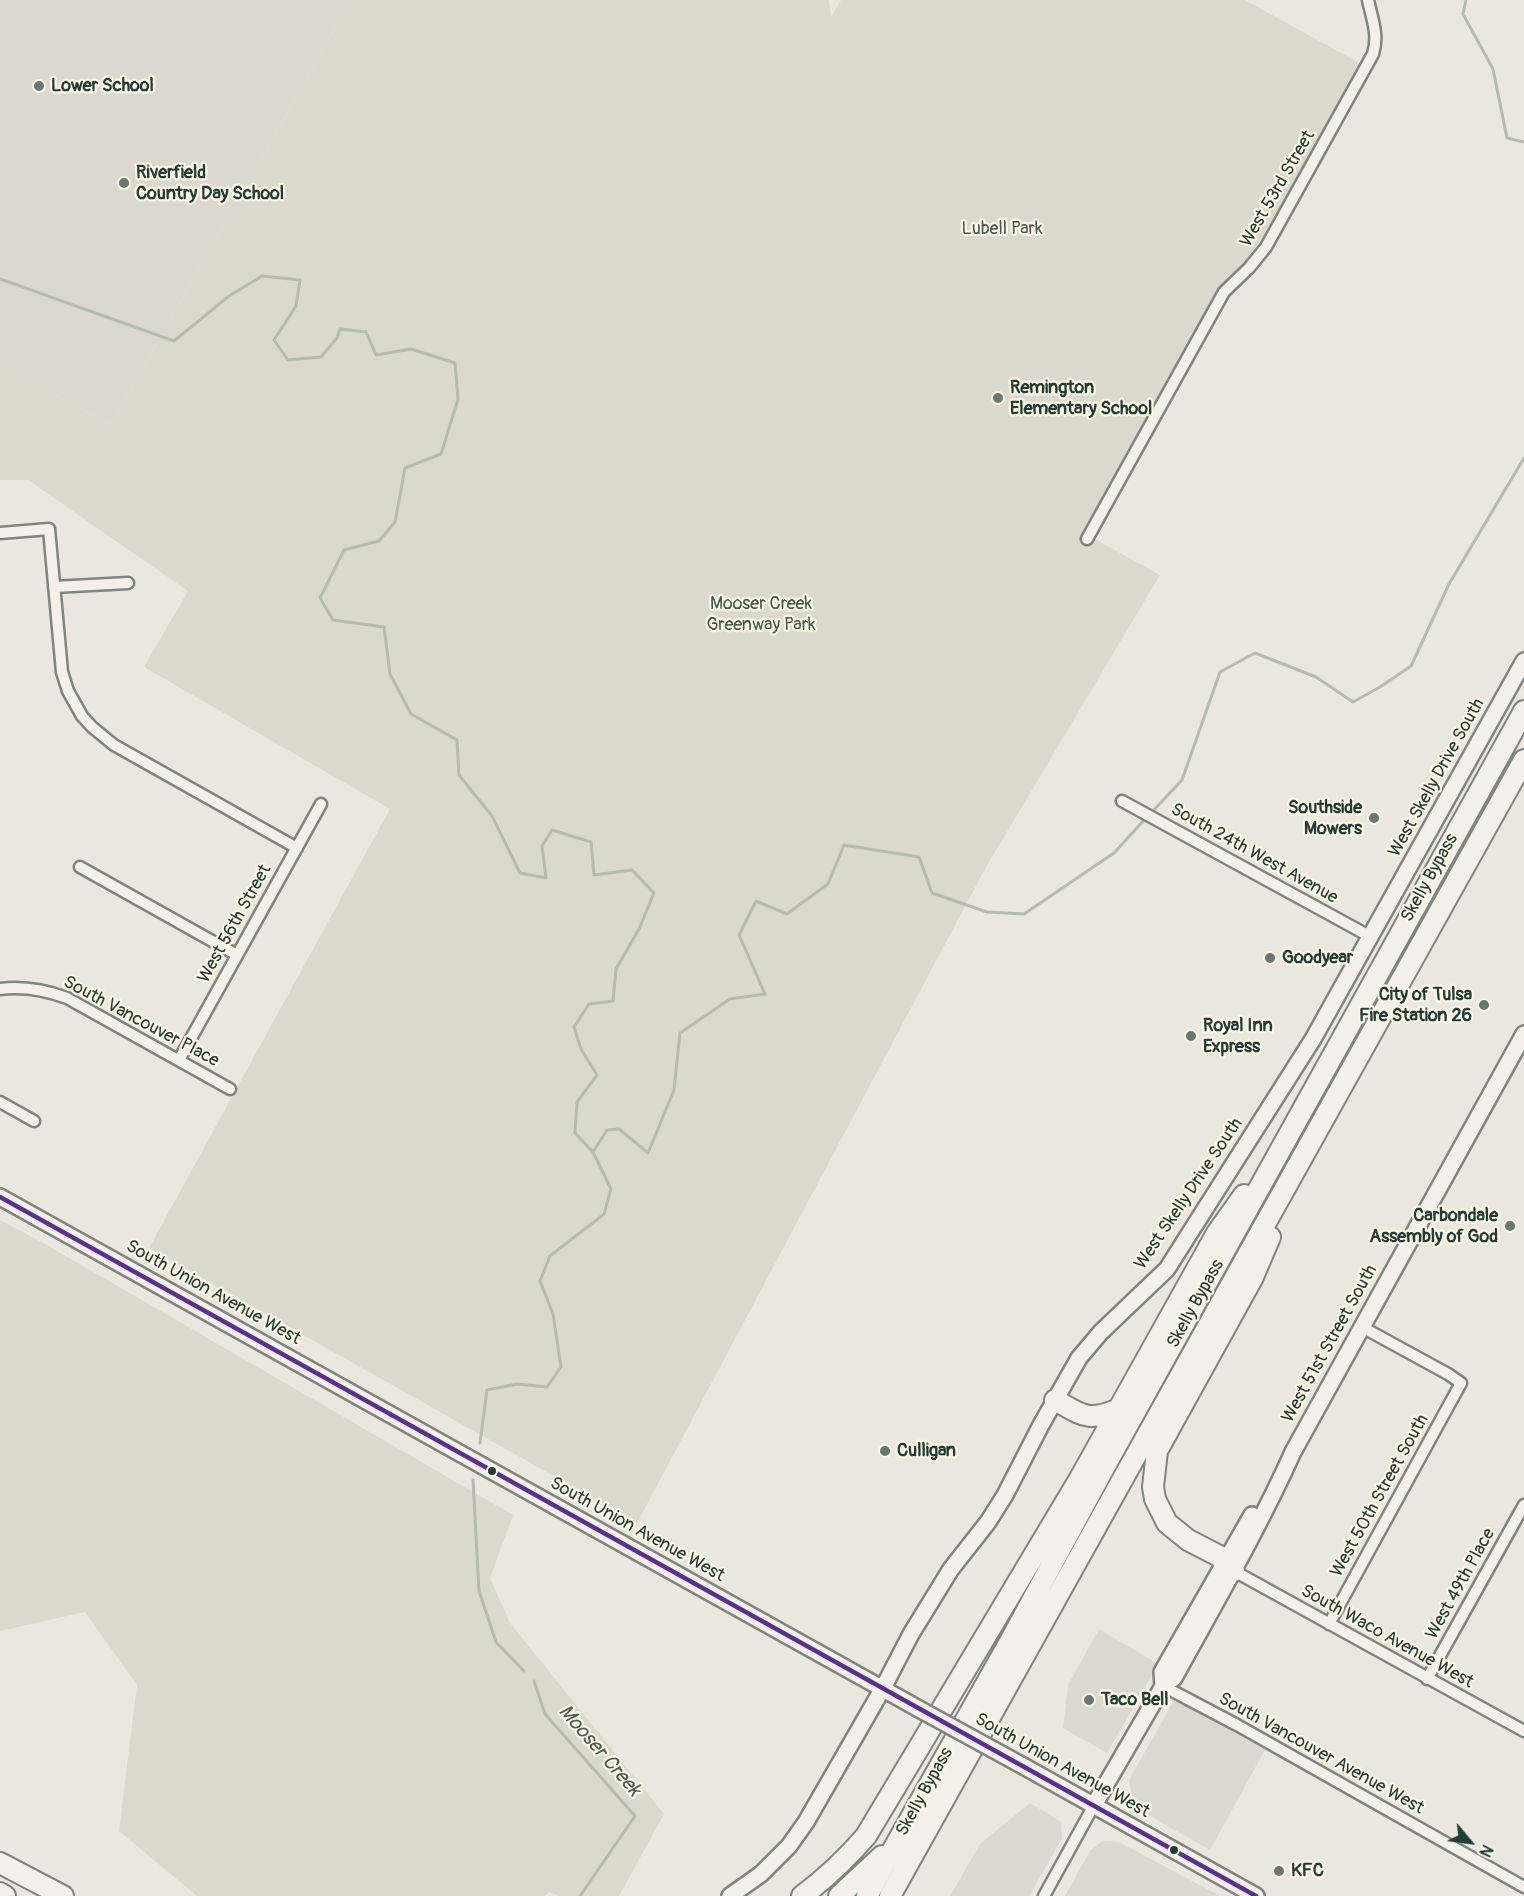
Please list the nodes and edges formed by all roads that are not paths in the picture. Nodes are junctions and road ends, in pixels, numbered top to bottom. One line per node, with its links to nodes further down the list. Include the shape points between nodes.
1 (1368, 0): 3 (street, West 53rd Street, via 1376,30 1373,54 1266,247 1224,292)
2 (0, 533): 5 (street, via 49,529)
3 (1087, 539)
4 (128, 583): 5 (street)
5 (54, 587): 11 (street, via 64,681 90,725 114,745)
6 (1524, 661): 13 (street, West Skelly Drive South)
7 (1524, 711): 20 (highway, Skelly Bypass)
8 (1524, 760): 22 (highway, Skelly Bypass)
9 (1122, 801): 13 (street, South 24th West Avenue)
10 (321, 804): 11 (street, West 56th Street)
11 (297, 848): 14 (street, West 56th Street)
12 (80, 867): 14 (street)
13 (1371, 937): 25 (street, West Skelly Drive South, via 1313,1039 1167,1269 1084,1351)
14 (237, 955): 17 (street, West 56th Street)
15 (0, 989): 17 (street, South Vancouver Place, via 29,988 67,998)
16 (1524, 1034): 24 (street, West 51st Street South)
17 (179, 1060): 18 (street, South Vancouver Place)
18 (230, 1089)
19 (0, 1102): 21 (street)
20 (1298, 1119): 26 (highway, via 1217,1233); 35 (highway, Skelly Bypass)
21 (34, 1120)
22 (1317, 1130): 28 (highway, via 1252,1279 1157,1451 1155,1498 1167,1523 1188,1540 1221,1557); 45 (highway, Skelly Bypass)
23 (0, 1197): 32 (street, South Union Avenue West)
24 (1362, 1327): 28 (street, West 51st Street South, via 1280,1482); 29 (street, West 50th Street South, via 1461,1383)
25 (1055, 1400): 26 (highway, via 1083,1416 1106,1415); 32 (street, West Skelly Drive South, via 1005,1495 951,1569)
26 (1119, 1409): 42 (highway, via 866,1836)
27 (1524, 1505): 30 (street, West 49th Place)
28 (1229, 1568): 29 (street, South Waco Avenue West); 31 (street, West 51st Street South, via 1174,1678)
29 (1329, 1624): 30 (street, South Waco Avenue West)
30 (1427, 1679): 33 (street, South Waco Avenue West)
31 (1163, 1686): 34 (street, West 51st Street South); 37 (street, South Vancouver Avenue West)
32 (883, 1688): 34 (street, South Union Avenue West, bridge); 41 (street, West Skelly Drive South, via 794,1838 761,1874)
33 (1524, 1731)
34 (1094, 1805): 46 (street, West 51st Street South); 47 (street, South Union Avenue West)
35 (897, 1842): 43 (highway); 44 (highway, Skelly Bypass)
36 (0, 1863): 40 (highway)
37 (1524, 1887)
38 (0, 1893): 39 (highway)
39 (5, 1896)
40 (63, 1896)
41 (730, 1896)
42 (802, 1896)
43 (839, 1896)
44 (867, 1896)
45 (890, 1896)
46 (1044, 1896)
47 (1256, 1896)

